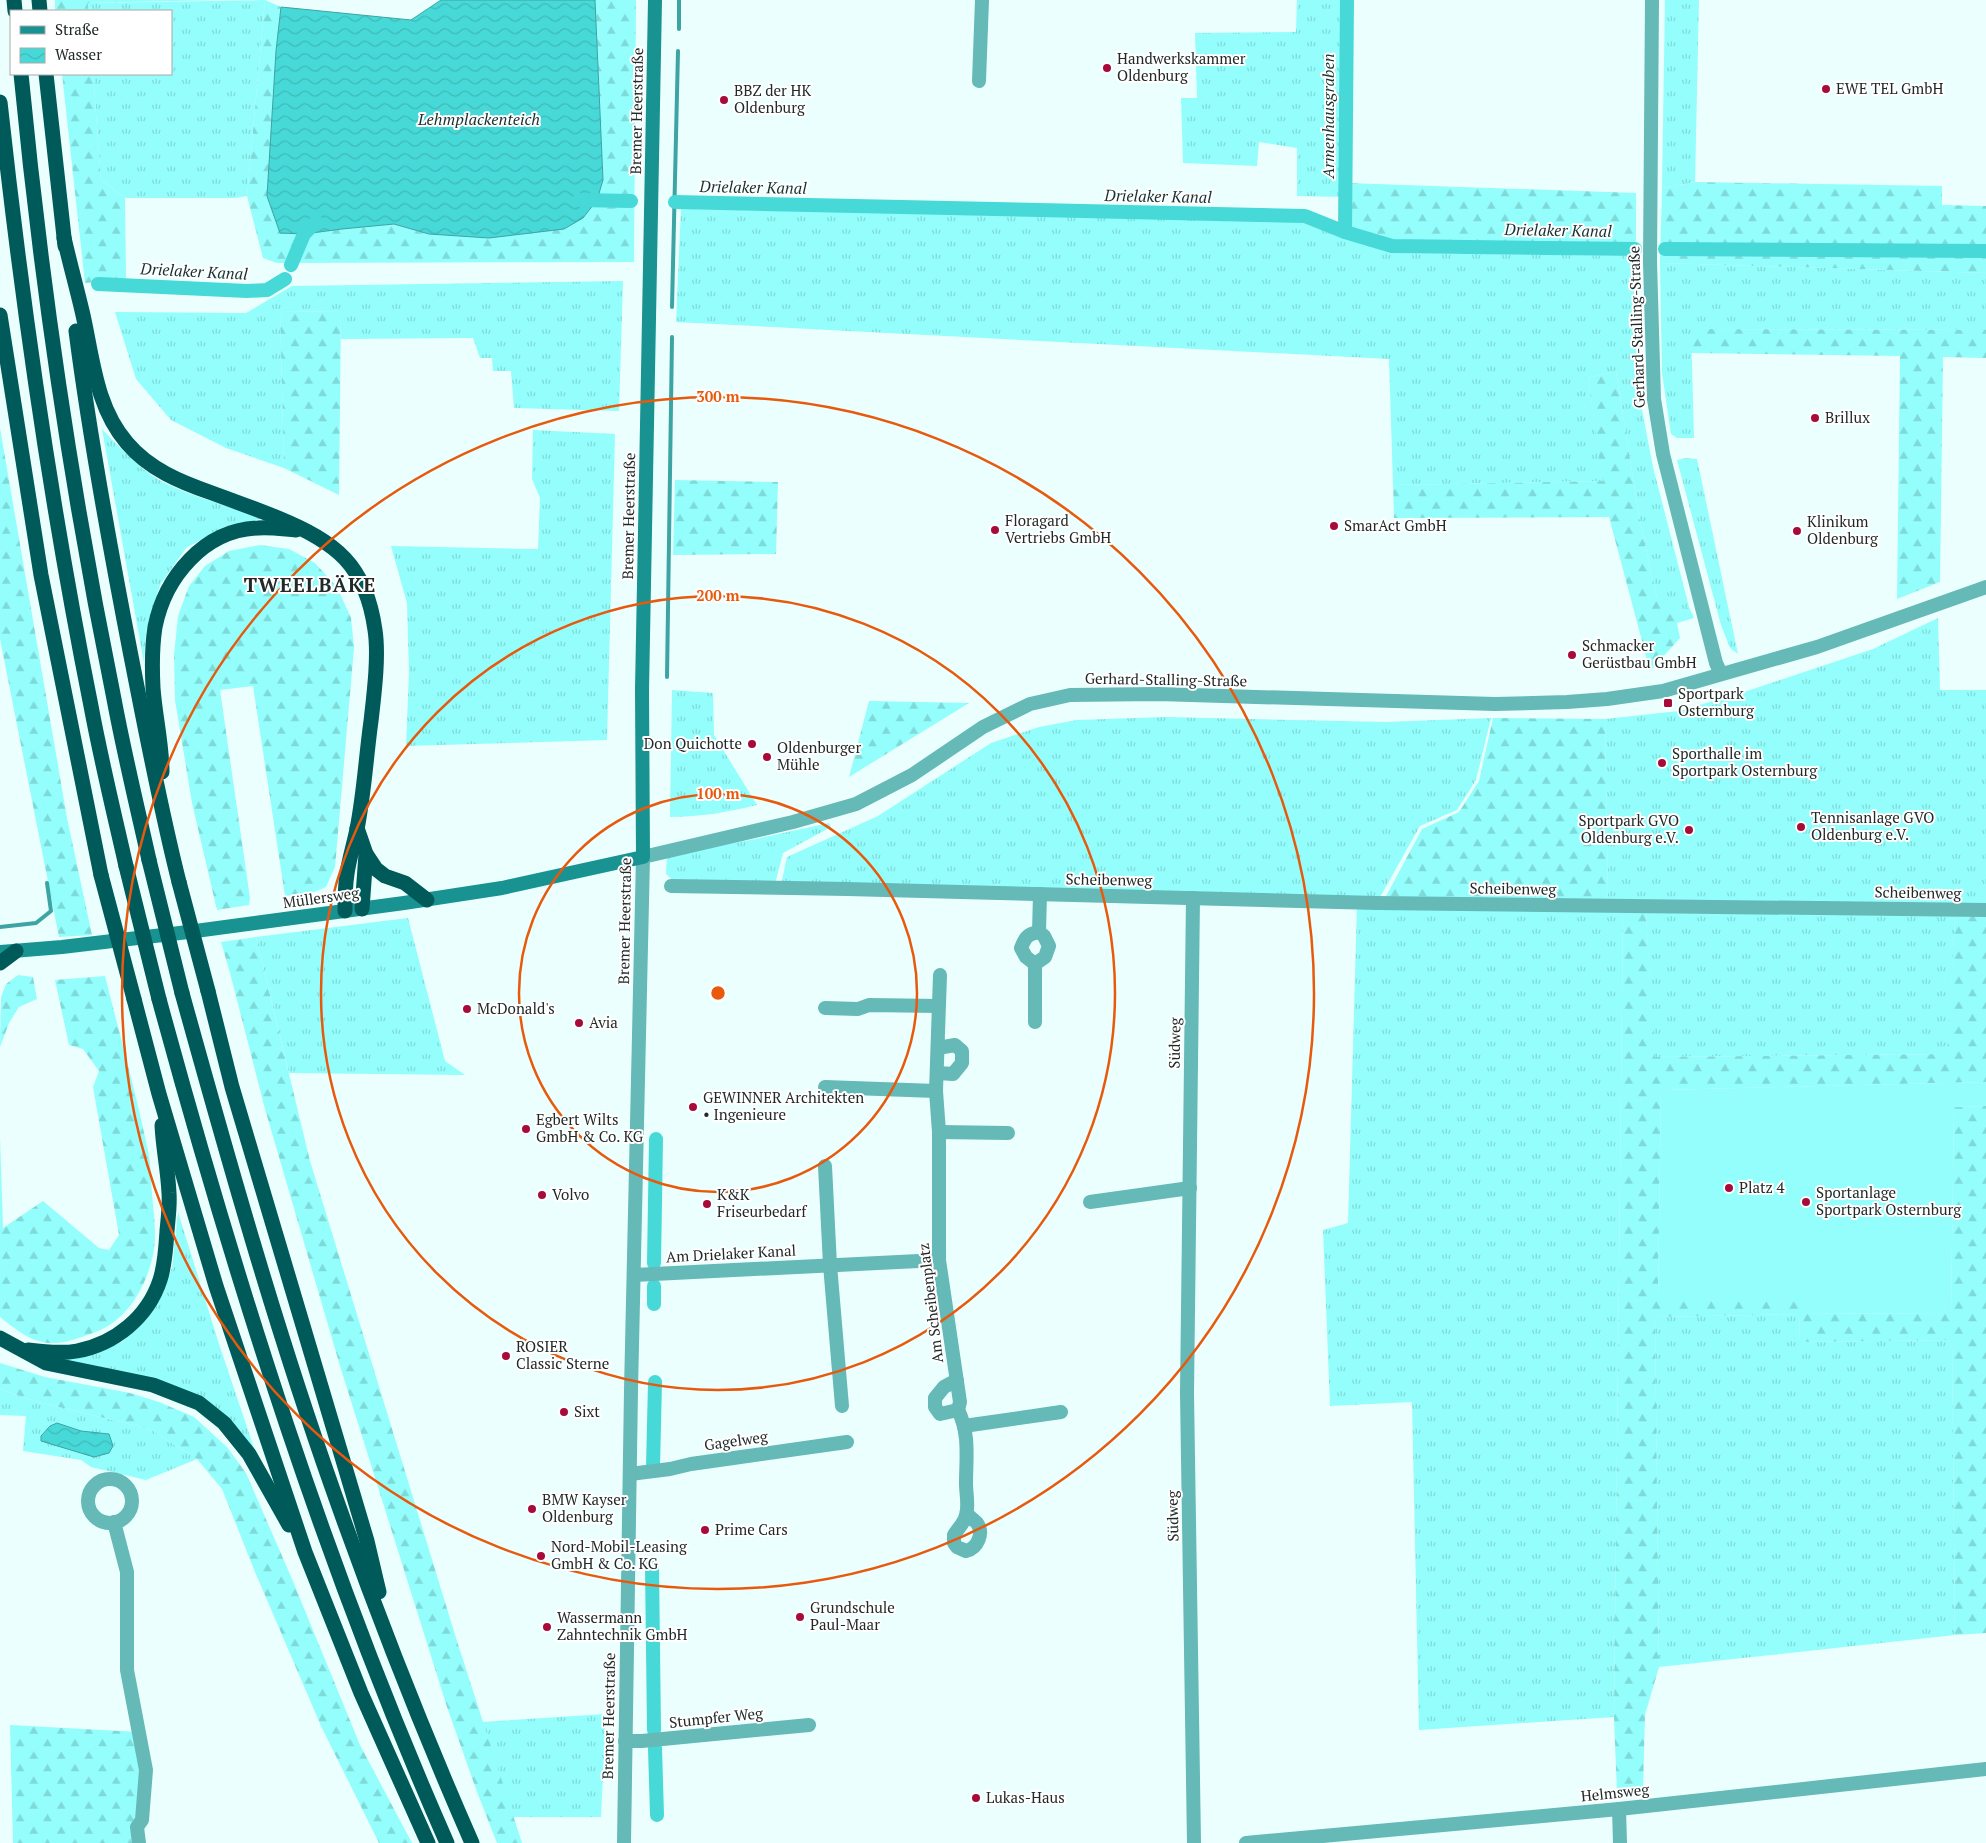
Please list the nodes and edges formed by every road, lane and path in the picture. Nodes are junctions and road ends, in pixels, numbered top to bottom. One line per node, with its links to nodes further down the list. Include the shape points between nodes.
1 (655, 0): 16 (main road, Bremer Heerstraße, via 642,681)
2 (982, 0): 6 (street)
3 (1652, 0): 12 (street, Gerhard-Stalling-Straße, via 1650,262 1654,399 1662,454 1716,663)
4 (21, 75): 58 (highway, bridge, via 42,262 84,537 114,700 149,860 244,1214 332,1489)
5 (46, 75): 8 (highway)
6 (980, 81)
7 (0, 102): 65 (highway, bridge, via 17,253 62,556 91,708 160,999 222,1220 310,1494 416,1774)
8 (64, 238): 10 (highway, via 97,383 107,413 128,445 158,470); 13 (highway, via 83,387 108,541)
9 (0, 315): 37 (highway, bridge, via 41,575 101,874)
10 (310, 532): 13 (highway, via 257,528 234,532 194,554 171,584 155,627 153,665 162,759); 14 (highway, via 331,545 360,578 376,632 375,689)
11 (1986, 587): 12 (street, Gerhard-Stalling-Straße, via 1818,647)
12 (1722, 674): 16 (street, Gerhard-Stalling-Straße, via 1663,691 1567,702 1495,704 1158,694 1070,696 1030,704 982,726 912,775 856,804)
13 (162, 811): 58 (highway, bridge, via 232,1087 368,1541)
14 (357, 828): 15 (highway); 23 (highway, via 347,874)
15 (366, 854): 20 (highway, via 385,876 405,883); 21 (highway)
16 (642, 857): 20 (main road, Müllersweg, via 502,888); 45 (street, Bremer Heerstraße)
17 (671, 886): 18 (street, Scheibenweg)
18 (1040, 894): 19 (street, Scheibenweg); 24 (street)
19 (1193, 898): 22 (street, Scheibenweg); 41 (street, Südweg)
20 (427, 900): 21 (main road, Müllersweg)
21 (362, 909): 23 (main road, Müllersweg)
22 (1986, 910)
23 (345, 911): 25 (main road, Müllersweg)
24 (1039, 932): 28 (street, via 1049,946); 28 (street, via 1025,938 1021,948 1026,957)
25 (16, 951): 26 (main road, Müllersweg); 27 (highway)
26 (0, 952)
27 (0, 963)
28 (1036, 964): 32 (street)
29 (940, 976): 30 (street, Am Scheibenplatz)
30 (938, 1006): 31 (street); 33 (street, Am Scheibenplatz)
31 (825, 1008)
32 (1035, 1022)
33 (938, 1048): 34 (street, Am Scheibenplatz); 34 (street, via 955,1045 962,1051 962,1063 953,1074)
34 (938, 1073): 36 (street, Am Scheibenplatz)
35 (825, 1088): 36 (street)
36 (936, 1091): 38 (street, Am Scheibenplatz)
37 (159, 1094): 47 (highway, via 169,1194 165,1250 153,1297 141,1316 121,1333 102,1343 76,1351); 57 (highway, via 216,1286)
38 (939, 1132): 39 (street); 43 (street, Am Scheibenplatz)
39 (1008, 1133)
40 (825, 1166): 44 (street)
41 (1190, 1188): 42 (street); 68 (street, Südweg, via 1187,1393)
42 (1090, 1202)
43 (939, 1260): 44 (street, Am Drielaker Kanal); 48 (street, Am Scheibenplatz)
44 (830, 1265): 45 (street, Am Drielaker Kanal); 49 (street)
45 (634, 1275): 54 (street, Bremer Heerstraße)
46 (0, 1338): 47 (highway)
47 (22, 1350): 57 (highway, via 46,1364 153,1385 186,1396 210,1411 250,1454)
48 (957, 1380): 50 (street, Am Scheibenplatz); 50 (street, Am Scheibenplatz, via 944,1387 935,1398 935,1407 940,1414)
49 (842, 1406)
50 (958, 1410): 52 (street, Am Scheibenplatz)
51 (1061, 1412): 52 (street)
52 (964, 1426): 55 (street, Am Scheibenplatz, via 968,1444)
53 (846, 1442): 54 (street, Gagelweg)
54 (630, 1474): 60 (street, Bremer Heerstraße)
55 (967, 1514)
56 (114, 1522): 63 (street, via 127,1572 127,1670 146,1770 142,1820 137,1827)
57 (305, 1552): 64 (highway, via 361,1693)
58 (392, 1649): 66 (highway)
59 (810, 1725): 60 (street, Stumpfer Weg)
60 (625, 1741): 67 (street, Bremer Heerstraße)
61 (1986, 1769): 62 (street, Helmsweg)
62 (1619, 1809): 69 (street, Helmsweg); 70 (street)
63 (140, 1843)
64 (428, 1843)
65 (447, 1843)
66 (472, 1843)
67 (624, 1843)
68 (1194, 1843)
69 (1246, 1843)
70 (1620, 1843)

